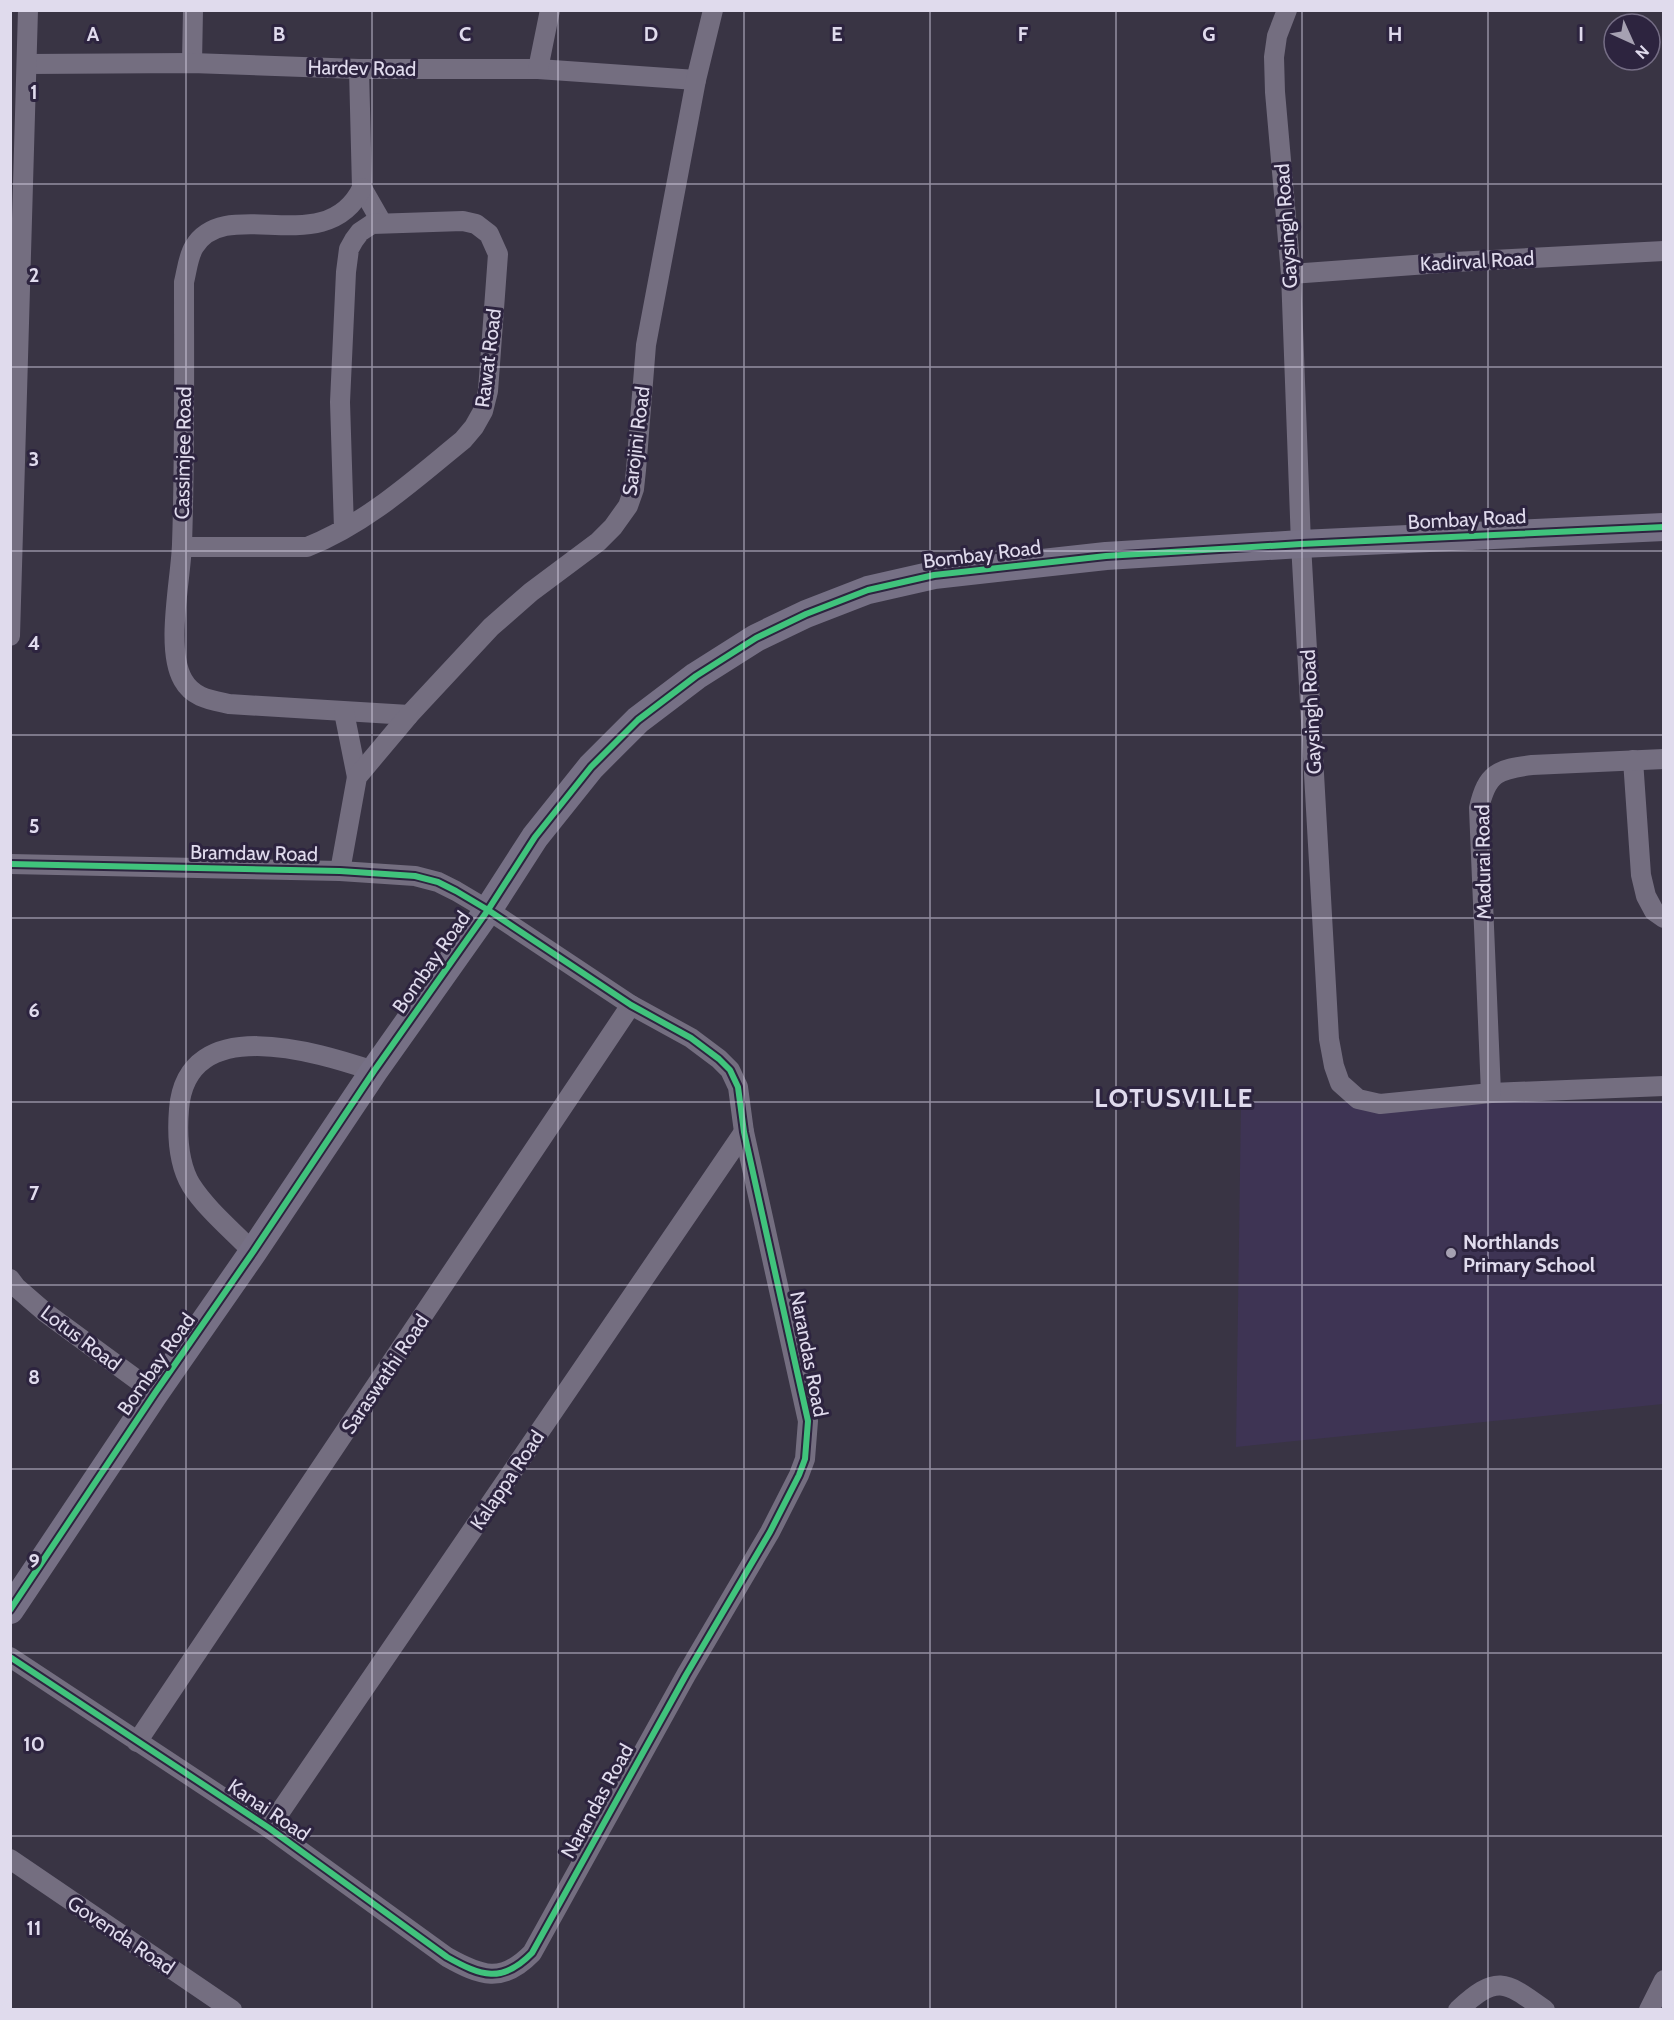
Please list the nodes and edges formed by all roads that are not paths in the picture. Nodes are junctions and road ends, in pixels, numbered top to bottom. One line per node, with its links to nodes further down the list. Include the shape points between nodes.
1 (18, 10): 7 (street)
2 (28, 10): 9 (street)
3 (193, 10): 8 (street)
4 (550, 10): 11 (street)
5 (713, 10): 12 (street, Sarojini Road)
6 (1287, 10): 17 (street, Gaysingh Road, via 1274,57)
7 (10, 12)
8 (192, 63): 9 (street, Hardev Road); 10 (street, Hardev Road)
9 (28, 64): 13 (street)
10 (359, 69): 11 (street, Hardev Road); 14 (street)
11 (538, 69): 12 (street, Hardev Road)
12 (696, 80): 25 (street, Sarojini Road, via 646,345 635,479 628,506 598,542 491,627)
13 (17, 133): 18 (street)
14 (362, 188): 15 (street); 22 (street, Cassimjee Road, via 344,213 332,218 310,225 225,226 195,244 184,282)
15 (382, 223): 20 (street, Rawat Road, via 360,232 349,249 346,272 340,402); 20 (street, Rawat Road, via 463,221 476,224 493,240 498,254 488,391 483,411 463,440)
16 (1664, 251): 17 (street, Kadirval Road)
17 (1291, 274): 21 (street, Gaysingh Road)
18 (15, 293): 23 (street)
19 (1664, 526): 21 (street, Bombay Road)
20 (344, 529): 22 (street, Rawat Road, via 307,547)
21 (1301, 544): 31 (street, Bombay Road, via 1106,556 934,575 868,590 806,614 756,638 696,676 638,720 591,767 535,837); 36 (street, Gaysingh Road, via 1328,1028 1334,1066 1347,1090 1358,1099 1380,1104)
22 (182, 547): 24 (street, Cassimjee Road, via 175,606 176,648 182,680 192,691 203,699 230,704)
23 (10, 636)
24 (344, 712): 25 (street, Cassimjee Road); 28 (street)
25 (409, 715): 28 (street, Sarojini Road)
26 (1664, 759): 27 (street, Madurai Road)
27 (1634, 760): 32 (street, via 1641,876 1654,911); 36 (street, Madurai Road, via 1513,767 1487,782 1479,808)
28 (357, 777): 30 (street, Sarojini Road)
29 (10, 864): 30 (street, Bramdaw Road)
30 (340, 871): 31 (street, Bramdaw Road, via 416,876 438,882)
31 (488, 910): 33 (street, Narandas Road); 34 (street, Bombay Road)
32 (1664, 918)
33 (631, 1005): 37 (street, Narandas Road, via 691,1038 730,1070 738,1087); 43 (street, Saraswathi Road)
34 (374, 1071): 38 (street, Bombay Road); 38 (street, via 330,1056 242,1046 210,1055 188,1076 181,1094 179,1120 183,1166 191,1185 209,1208)
35 (1664, 1086): 36 (street, Gaysingh Road)
36 (1491, 1093)
37 (744, 1132): 44 (street, Kalappa Road); 46 (street, Narandas Road, via 808,1421 805,1459 770,1532 532,1953)
38 (253, 1252): 40 (street, Bombay Road)
39 (10, 1279): 40 (street, Lotus Road, via 46,1313)
40 (155, 1393): 41 (street, Bombay Road)
41 (10, 1610)
42 (10, 1657): 43 (street, Kanai Road)
43 (137, 1742): 44 (street, Kanai Road)
44 (269, 1828): 46 (street, Kanai Road, via 447,1957 486,1973)
45 (10, 1859): 48 (street, Govenda Road)
46 (514, 1969)
47 (1664, 1980): 51 (street)
48 (232, 2010)
49 (1458, 2010): 50 (street, via 1478,1992 1503,1985)
50 (1545, 2010)
51 (1649, 2010)

